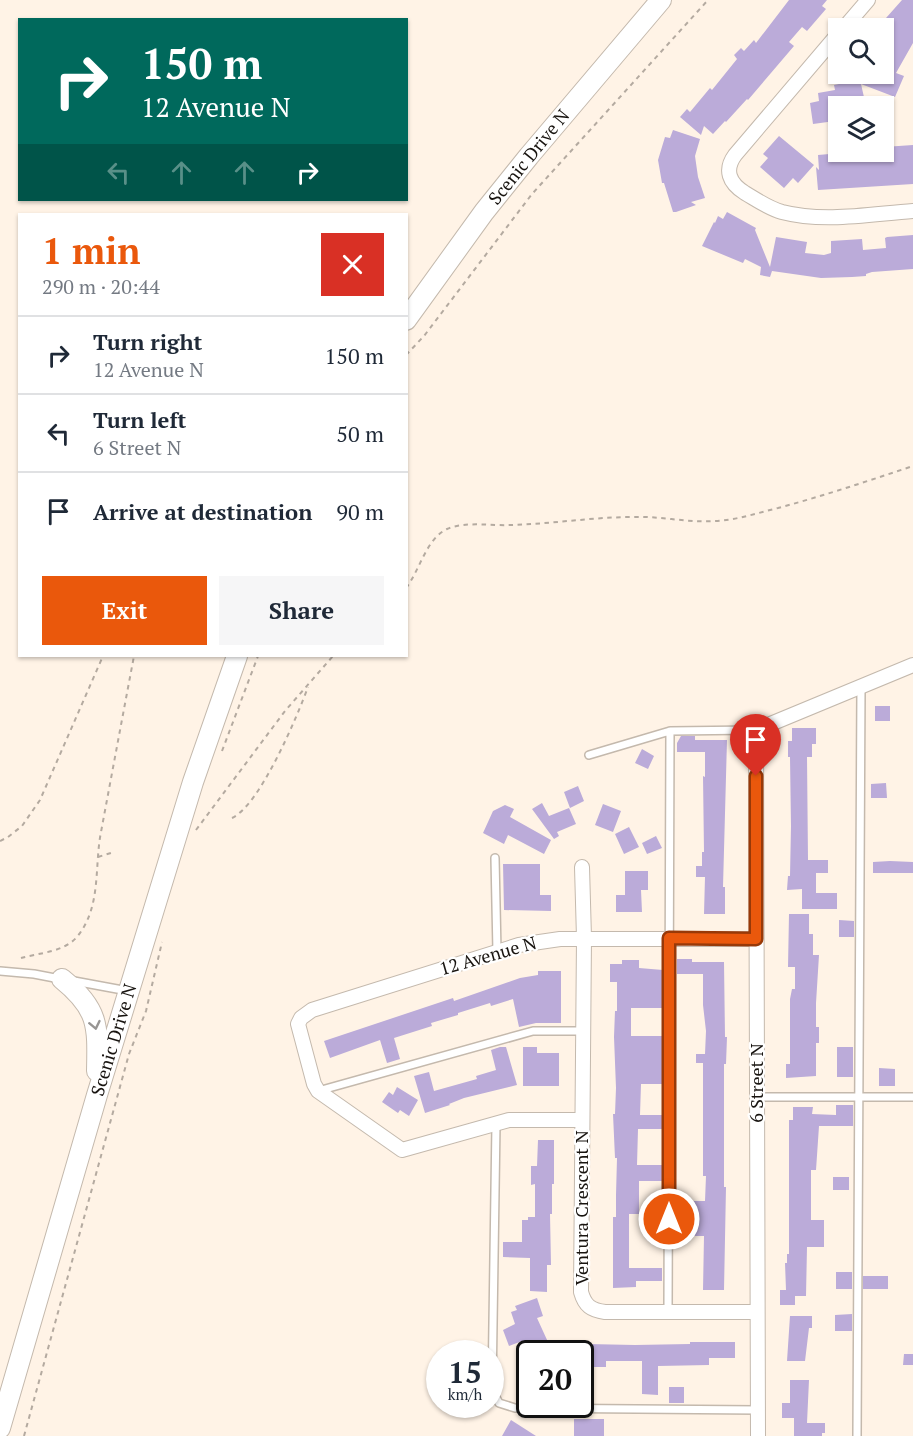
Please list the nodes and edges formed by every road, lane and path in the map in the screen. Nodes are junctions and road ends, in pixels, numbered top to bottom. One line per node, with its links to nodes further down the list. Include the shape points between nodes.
1 (661, 0): 7 (main road, Scenic Drive N, via 484,212)
2 (708, 0): 8 (path, via 532,194)
3 (868, 0): 4 (street)
4 (853, 18)
5 (828, 46): 6 (street, via 735,154 728,168 730,178 740,190 767,207 801,216)
6 (913, 211)
7 (408, 317)
8 (408, 353)
9 (913, 466): 10 (path, via 745,517 698,522 637,516 449,528 433,541)
10 (408, 585)
11 (103, 657): 25 (path, via 40,800 22,826)
12 (134, 657): 27 (path)
13 (237, 657): 38 (main road, Scenic Drive N, via 196,772)
14 (258, 657): 21 (path)
15 (332, 657): 17 (path)
16 (913, 665): 18 (street)
17 (309, 685): 23 (path, via 271,769); 24 (path, via 194,832)
18 (861, 687): 19 (street); 43 (lane)
19 (756, 730): 20 (lane); 33 (street, 6 Street N)
20 (669, 731): 22 (lane); 32 (lane)
21 (221, 753)
22 (589, 755)
23 (232, 818)
24 (197, 822)
25 (0, 841)
26 (114, 852): 27 (path)
27 (98, 857): 35 (path, via 94,900 76,937 66,946)
28 (495, 858): 34 (lane)
29 (582, 867): 31 (street, Ventura Crescent N)
30 (163, 937): 51 (path, via 148,1003 129,1054)
31 (584, 938): 32 (street, 12 Avenue N); 34 (street, 12 Avenue N, via 540,941); 39 (street, Ventura Crescent N)
32 (669, 938): 33 (street, 12 Avenue N); 47 (lane)
33 (756, 939): 42 (street, 6 Street N)
34 (497, 952): 40 (street, 12 Avenue N, via 312,1010 301,1018 298,1029)
35 (21, 958)
36 (0, 971): 37 (lane)
37 (62, 979): 38 (lane); 41 (main road, one-way to 41, via 85,1000 96,1022)
38 (129, 991): 41 (main road, Scenic Drive N)
39 (582, 1031): 40 (lane, via 533,1030); 45 (street, Ventura Crescent N)
40 (318, 1091): 46 (street, via 402,1150)
41 (96, 1095): 50 (main road, Scenic Drive N)
42 (757, 1097): 43 (lane); 48 (street, 6 Street N)
43 (860, 1097): 44 (lane); 53 (lane)
44 (913, 1097)
45 (582, 1120): 46 (street, via 520,1119); 47 (street, Ventura Crescent N, via 583,1300 595,1310 605,1312)
46 (496, 1124): 49 (lane, via 492,1390 499,1403 515,1408)
47 (668, 1312): 48 (street, Ventura Crescent N)
48 (757, 1312): 49 (street, 6 Street N)
49 (758, 1410): 52 (street, 6 Street N)
50 (0, 1428)
51 (24, 1436)
52 (758, 1436)
53 (857, 1436)

